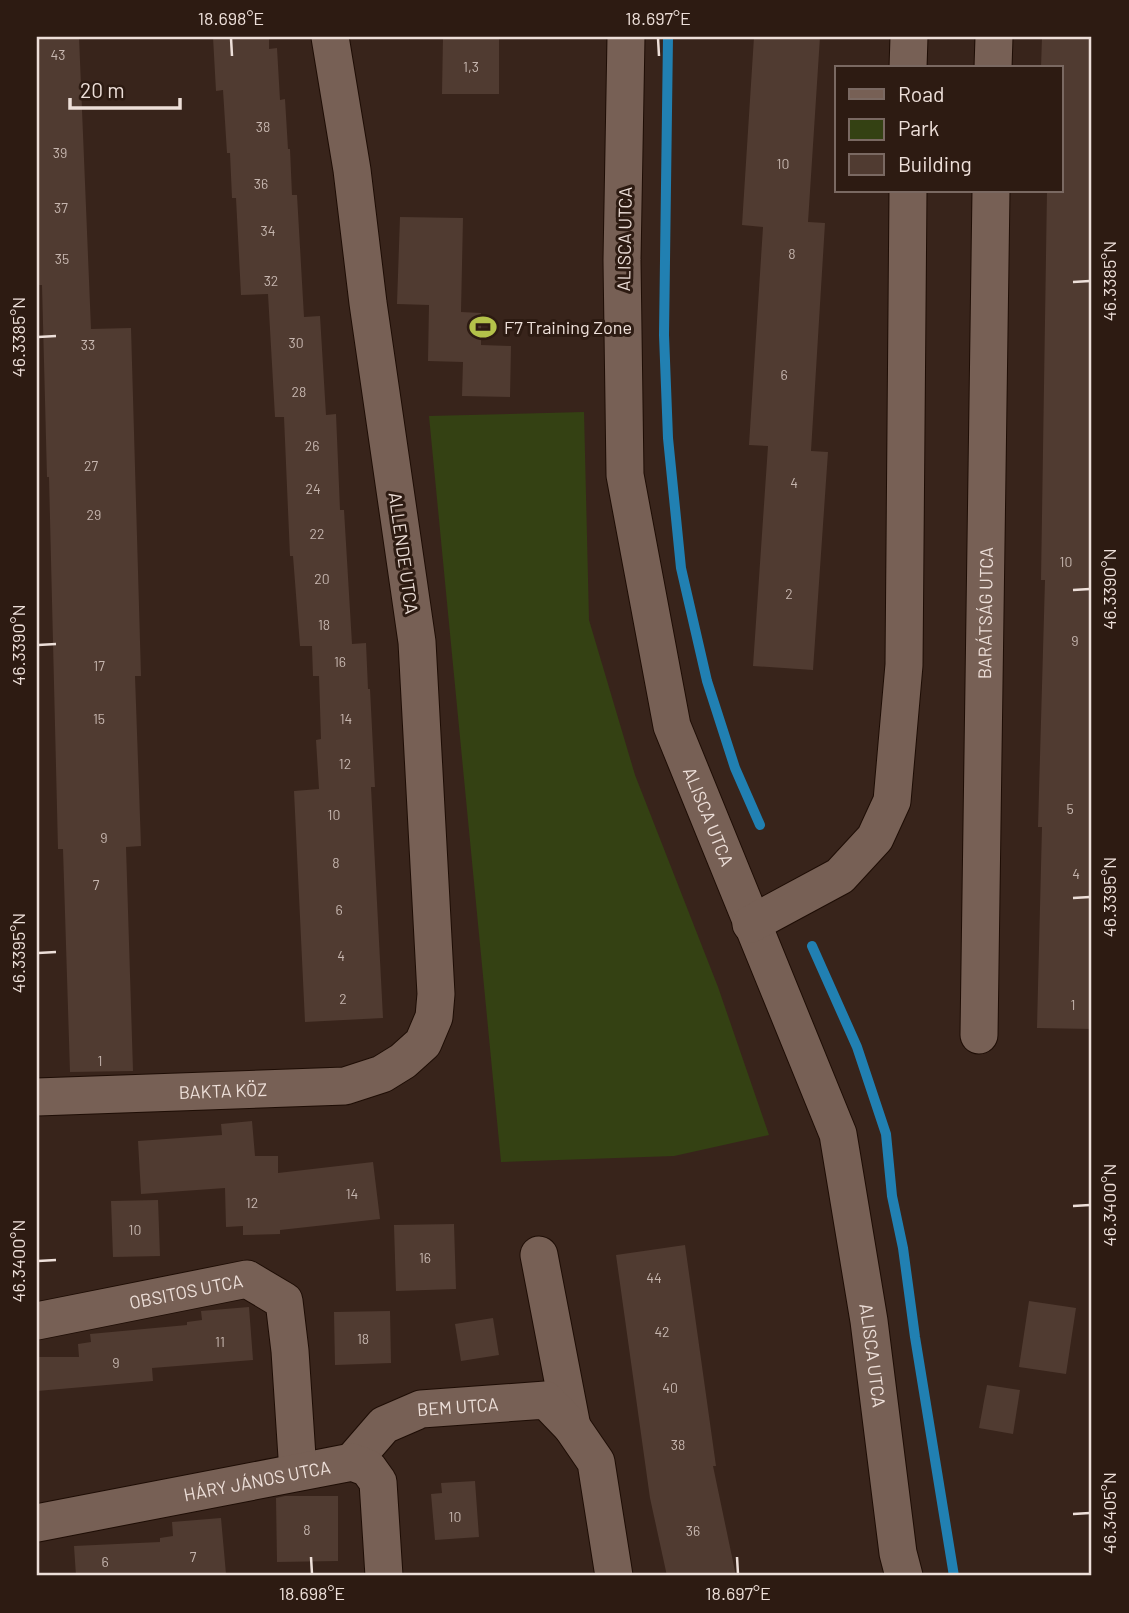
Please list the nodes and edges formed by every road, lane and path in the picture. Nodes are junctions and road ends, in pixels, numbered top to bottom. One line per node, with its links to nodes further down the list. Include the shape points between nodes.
1 (330, 37): 11 (street, ALLENDE UTCA, via 417,642 436,994 434,1017 423,1043)
2 (626, 37): 9 (street, ALISCA UTCA, via 625,475 672,726)
3 (909, 37): 5 (street)
4 (994, 37): 6 (street)
5 (908, 66)
6 (993, 66)
7 (908, 192): 9 (street, via 904,664 892,801 875,838 840,876)
8 (991, 192): 10 (street, BARÁTSÁG UTCA)
9 (751, 924): 21 (street, ALISCA UTCA, via 838,1134)
10 (979, 1035)
11 (403, 1061): 12 (street, BAKTA KÖZ, via 382,1074 345,1086)
12 (37, 1097)
13 (540, 1255): 15 (street, BEM UTCA)
14 (37, 1321): 17 (street, OBSITOS UTCA, via 247,1279 284,1301)
15 (572, 1427): 16 (street, BEM UTCA, via 546,1400 421,1409 384,1425); 20 (street, BEM UTCA, via 596,1462)
16 (352, 1462): 17 (street, HÁRY JÁNOS UTCA); 19 (street, HÁRY JÁNOS UTCA, via 368,1468 378,1482)
17 (298, 1472): 18 (street, HÁRY JÁNOS UTCA)
18 (37, 1523)
19 (384, 1576)
20 (614, 1576)
21 (904, 1576)

